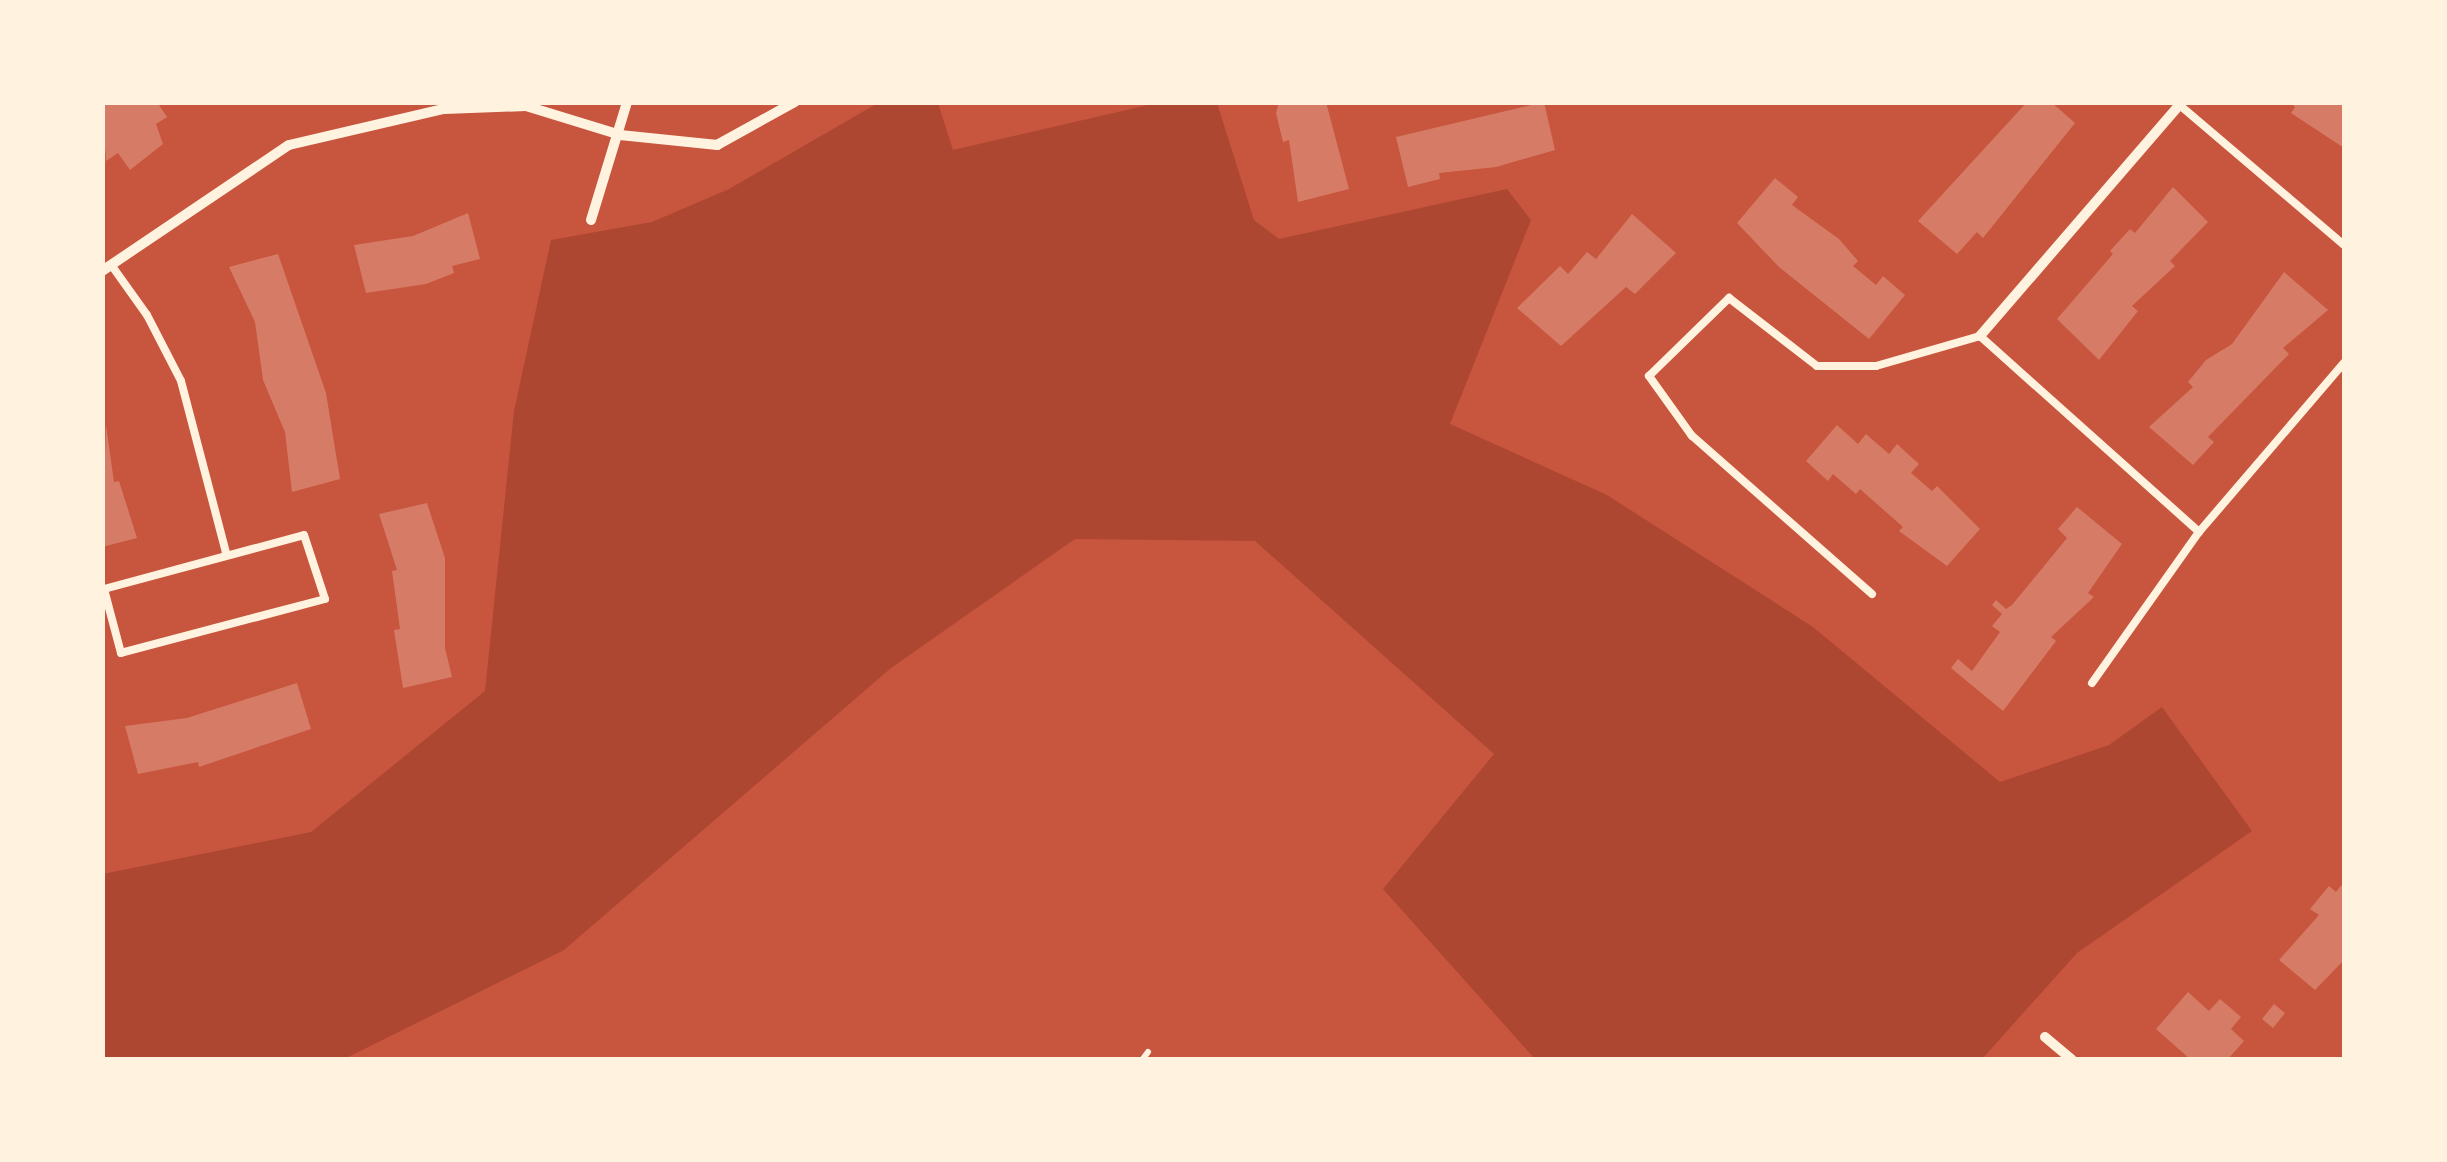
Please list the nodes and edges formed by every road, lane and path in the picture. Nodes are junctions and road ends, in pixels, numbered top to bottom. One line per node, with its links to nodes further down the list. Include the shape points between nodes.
1 (627, 102): 4 (street)
2 (795, 102): 4 (street, via 718,145)
3 (2179, 104): 6 (lane); 8 (street)
4 (620, 136): 5 (street); 7 (street, via 526,106 444,109 289,145)
5 (590, 220)
6 (2344, 245)
7 (107, 268): 11 (lane, via 147,315 180,381)
8 (1980, 336): 10 (lane); 12 (lane, via 1876,366 1835,368 1802,359 1729,298 1649,376 1692,436)
9 (2344, 364): 10 (lane)
10 (2199, 532): 13 (lane)
11 (226, 553): 11 (lane, via 104,590 121,654 325,599 304,535)
12 (1872, 594)
13 (2092, 683)
14 (2045, 1037): 17 (street)
15 (1148, 1052): 16 (path)
16 (1142, 1060)
17 (2072, 1060)

